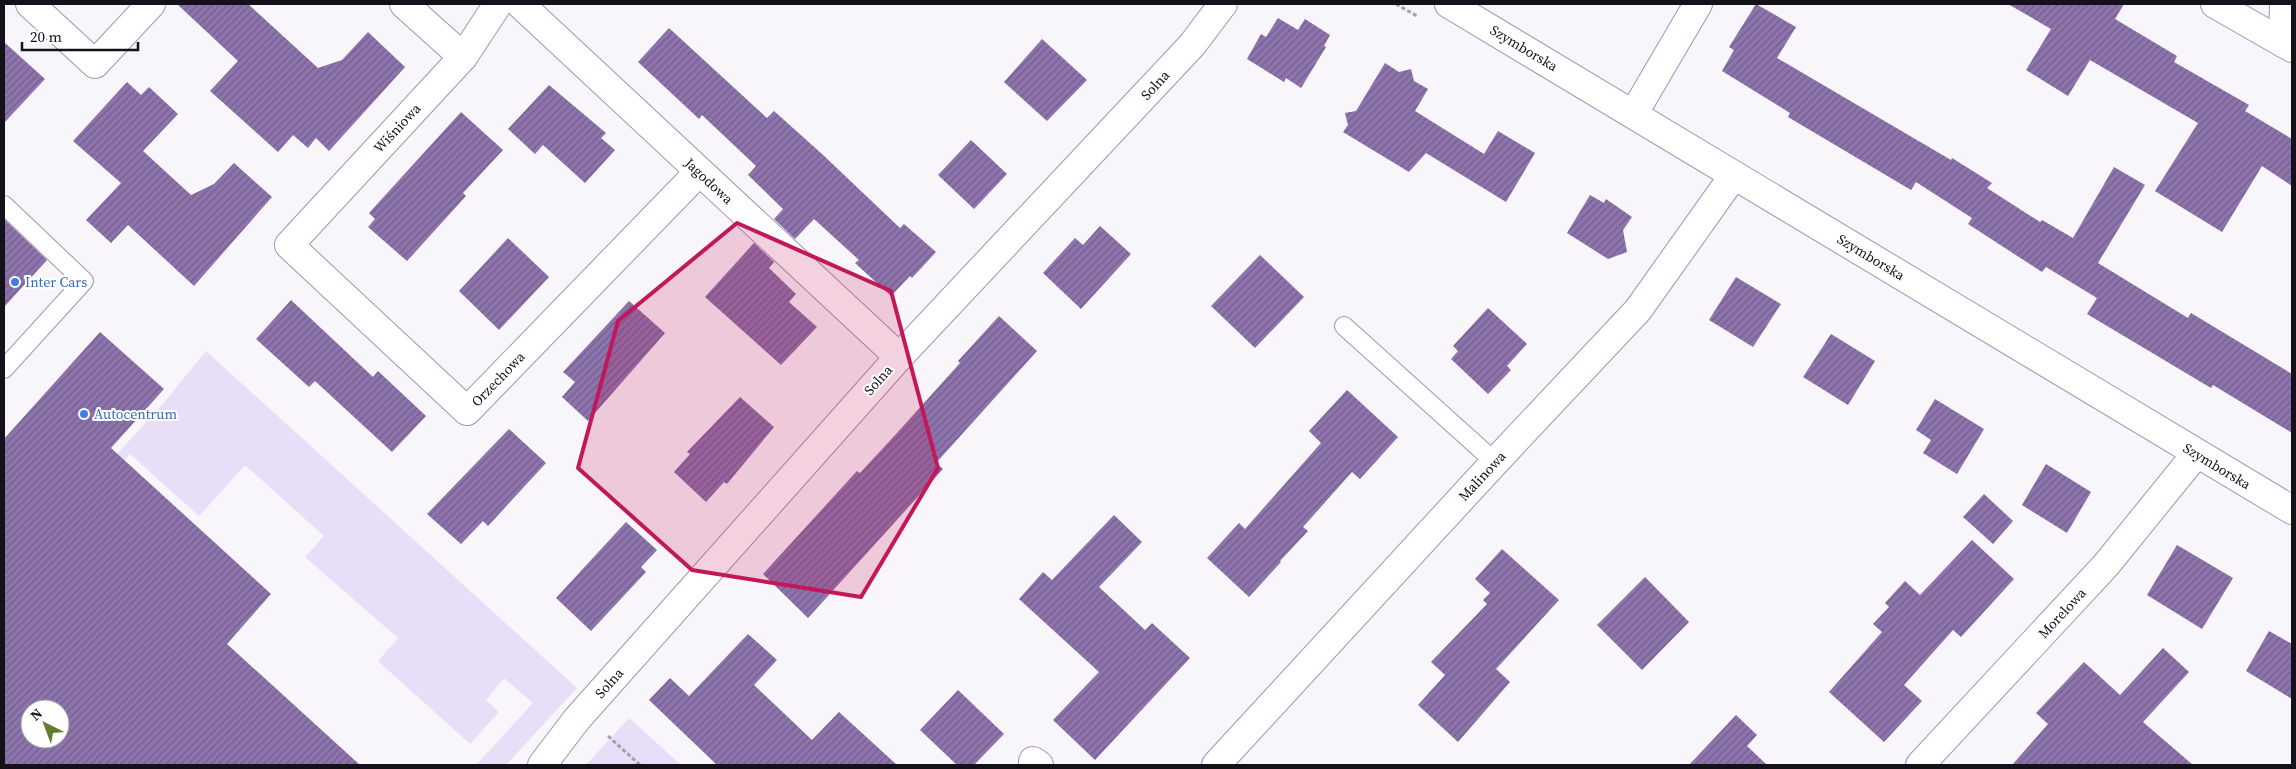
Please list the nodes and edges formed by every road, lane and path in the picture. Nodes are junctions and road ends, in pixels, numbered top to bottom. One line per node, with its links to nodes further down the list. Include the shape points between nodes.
1 (30, 4): 2 (street, via 95,64)
2 (151, 4)
3 (404, 4): 12 (street)
4 (498, 4): 12 (street, Wiśniowa)
5 (520, 4): 14 (street, Jagodowa)
6 (1224, 4): 19 (street, Solna, via 1192,45)
7 (1449, 4): 13 (street, Szymborska)
8 (1698, 4): 13 (street)
9 (2215, 4): 11 (street)
10 (2284, 4): 11 (street)
11 (2288, 46)
12 (463, 57): 17 (street, Wiśniowa)
13 (1634, 114): 15 (street, Szymborska)
14 (699, 172): 17 (street, Orzechowa, via 468,411); 19 (street, Jagodowa)
15 (1734, 174): 21 (street, Szymborska); 22 (street, Malinowa, via 1638,310)
16 (4, 205): 20 (lane, via 84,280)
17 (289, 245)
18 (1344, 326): 22 (lane)
19 (899, 356): 24 (street, Solna)
20 (4, 370)
21 (2196, 454): 23 (street, Szymborska); 28 (street, Morelowa, via 2106,565)
22 (1494, 462): 27 (street, Malinowa)
23 (2292, 510)
24 (577, 719): 25 (street, Solna); 26 (path, via 608,736)
25 (542, 765)
26 (640, 765)
27 (1216, 765)
28 (1920, 765)

